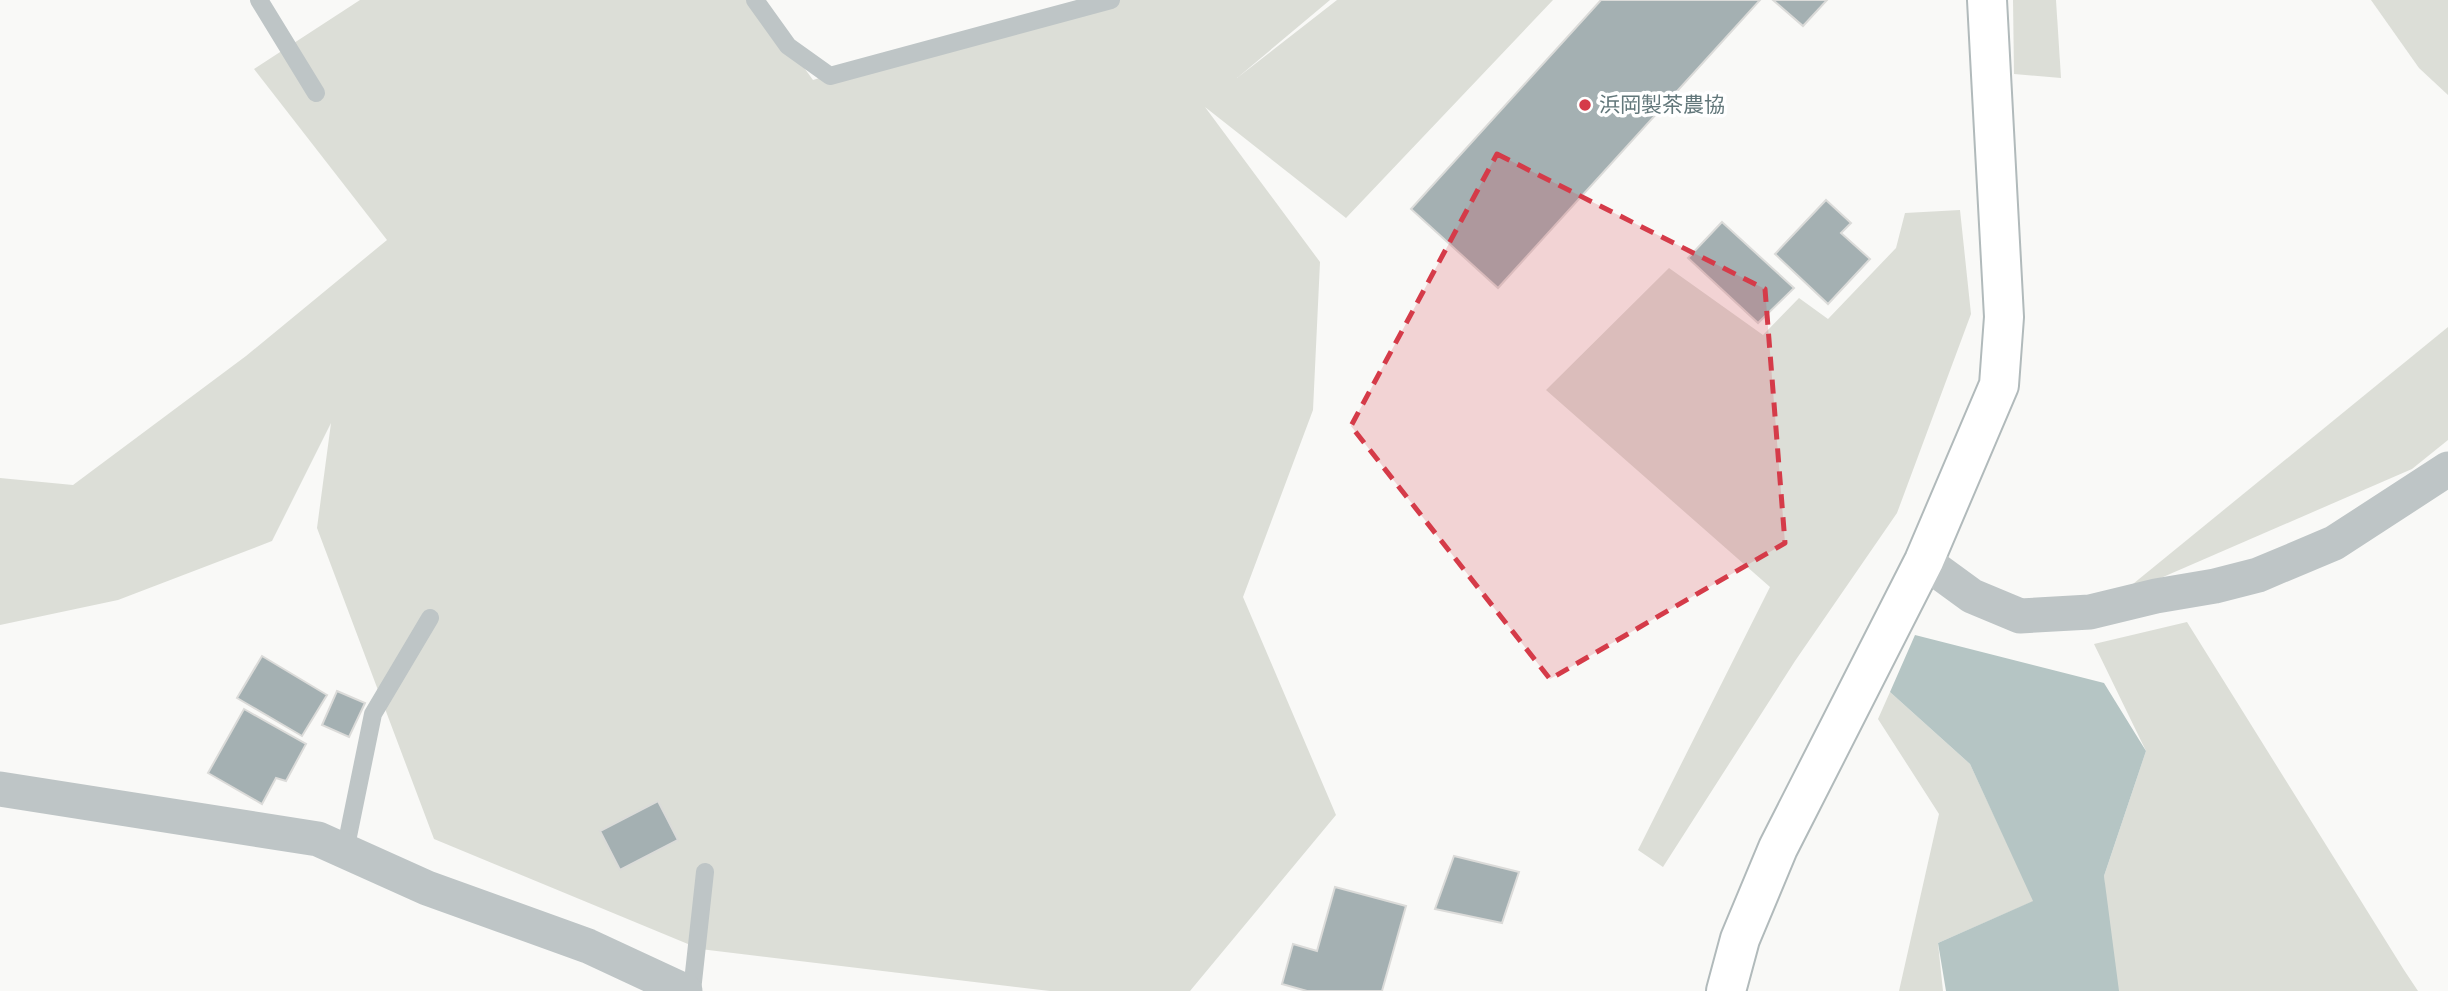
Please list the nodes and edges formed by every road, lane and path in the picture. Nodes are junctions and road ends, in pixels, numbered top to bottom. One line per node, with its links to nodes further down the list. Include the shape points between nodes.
1 (259, 0): 5 (lane)
2 (755, 0): 3 (lane, via 788,46 830,76)
3 (1111, 0)
4 (1987, 0): 7 (street, via 2004,317 1999,385)
5 (316, 93)
6 (2448, 469): 7 (street, via 2334,543 2258,575 2090,612 2021,615 1972,596)
7 (1924, 561): 14 (street, via 1778,848 1740,939)
8 (430, 618): 10 (lane, via 373,714)
9 (0, 789): 10 (street, via 318,839)
10 (345, 851): 12 (street, via 427,888 588,946)
11 (705, 872): 13 (lane)
12 (685, 991)
13 (692, 991)
14 (1726, 991)

